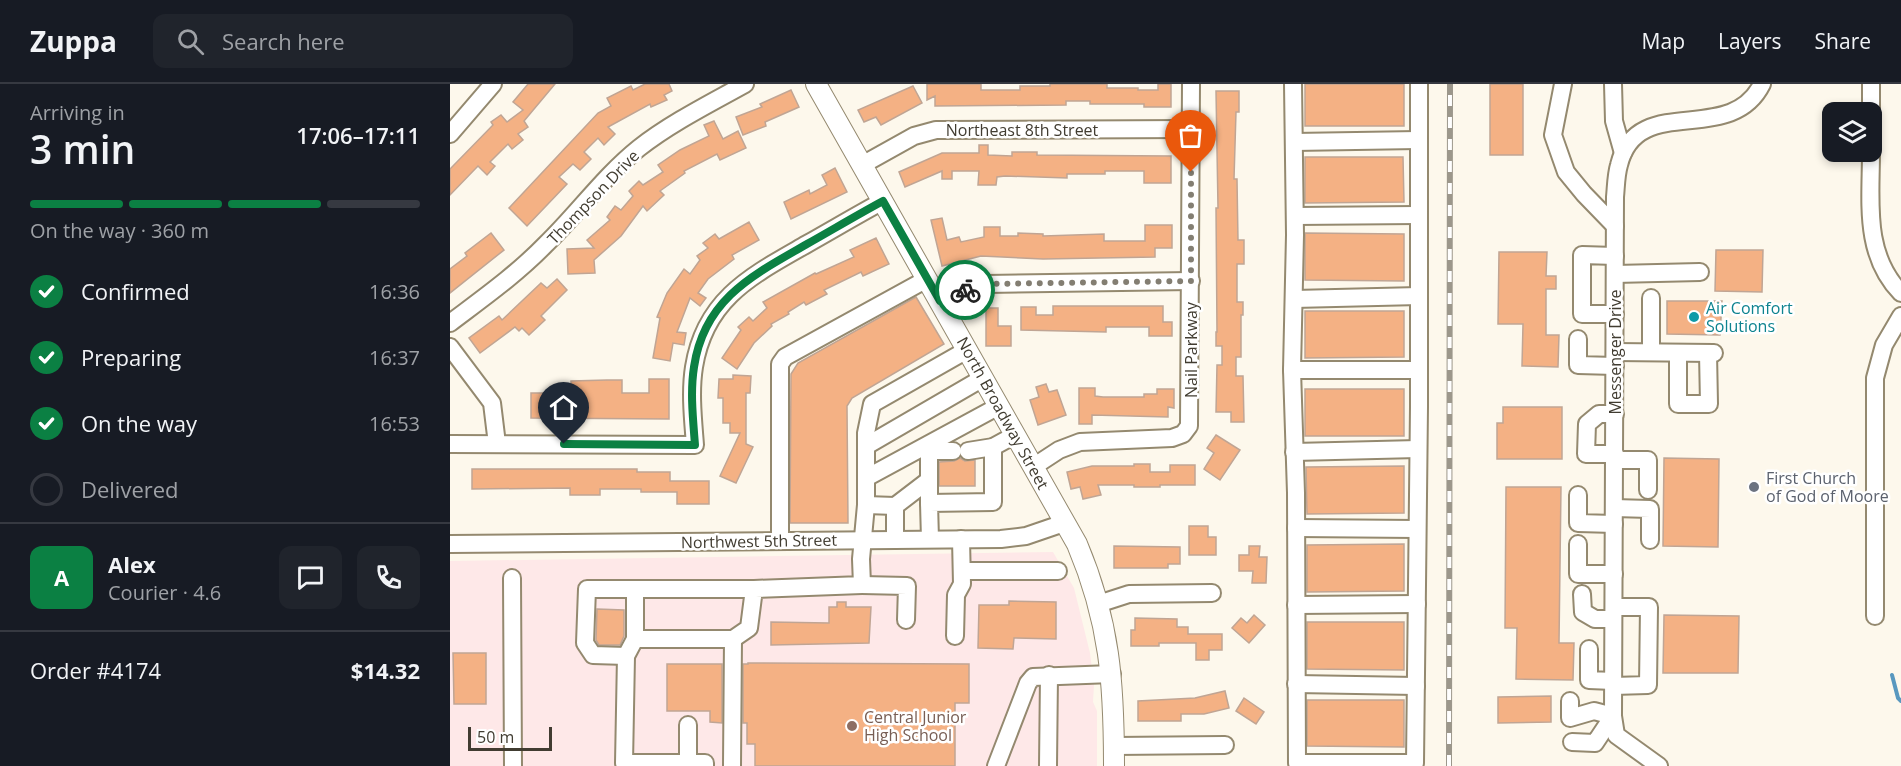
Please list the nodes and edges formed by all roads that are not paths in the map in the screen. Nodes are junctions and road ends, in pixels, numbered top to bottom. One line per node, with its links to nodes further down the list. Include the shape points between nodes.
1 (493, 84): 13 (street)
2 (745, 84): 35 (street, Thompson Drive, via 638,149 559,232)
3 (816, 84): 18 (main road, North Broadway Street)
4 (1191, 84): 12 (street, Nail Parkway)
5 (1293, 84): 15 (street)
6 (1419, 84): 14 (street)
7 (1563, 84): 22 (street, via 1553,135 1566,172)
8 (1613, 84): 16 (street, via 1614,121)
9 (1762, 84): 16 (street, via 1754,97 1729,114 1653,126 1636,136)
10 (1871, 84): 11 (street)
11 (1871, 102)
12 (1191, 129): 18 (street, Northeast 8th Street, via 936,130 914,136); 27 (street, Nail Parkway)
13 (450, 134)
14 (1418, 140): 15 (street); 20 (street)
15 (1294, 142): 21 (street)
16 (1623, 153): 22 (street, Messenger Drive, via 1617,180)
17 (1871, 162): 28 (street, via 1874,243)
18 (862, 165): 19 (main road, North Broadway Street)
19 (883, 201): 26 (main road, North Broadway Street); 49 (street, via 763,269 732,291 721,305 703,335 694,367 695,445)
20 (1418, 214): 21 (street); 29 (street)
21 (1295, 216): 31 (street)
22 (1615, 226): 23 (street, Messenger Drive)
23 (1615, 256): 25 (street, Messenger Drive); 33 (street, via 1582,255 1582,314)
24 (1700, 272): 25 (street)
25 (1615, 274): 33 (street, Messenger Drive)
26 (927, 279): 32 (main road, North Broadway Street); 73 (street, via 785,357 780,364)
27 (1191, 281): 32 (street, via 986,284); 56 (street, Nail Parkway, via 1190,418 1183,434 1164,439 1080,442)
28 (1901, 293)
29 (1419, 296): 31 (street); 43 (street)
30 (1652, 298): 39 (street)
31 (1294, 299): 42 (street)
32 (940, 301): 38 (main road, North Broadway Street)
33 (1615, 314): 41 (street, Messenger Drive)
34 (1901, 316): 89 (street, via 1884,345 1875,378)
35 (450, 323)
36 (1578, 339): 41 (street, via 1578,365)
37 (450, 347): 49 (street, via 492,403)
38 (967, 350): 44 (main road, North Broadway Street); 50 (street, via 872,404)
39 (1651, 352): 40 (street); 41 (street)
40 (1678, 353): 40 (street, via 1711,353 1709,404 1678,404)
41 (1615, 359): 46 (street, Messenger Drive)
42 (1292, 370): 43 (street); 54 (street)
43 (1419, 370): 53 (street)
44 (983, 378): 45 (main road, North Broadway Street); 50 (street)
45 (999, 406): 47 (main road, North Broadway Street); 52 (street)
46 (1615, 414): 55 (street, Messenger Drive); 55 (street, via 1599,414 1587,424 1586,454)
47 (1015, 435): 51 (street); 56 (main road, North Broadway Street)
48 (450, 444): 49 (street)
49 (497, 444)
50 (866, 446): 57 (street)
51 (993, 447): 52 (street, via 960,451); 61 (street, via 993,502)
52 (929, 448): 57 (street); 58 (street)
53 (1418, 449): 54 (street); 67 (street)
54 (1294, 452): 66 (street)
55 (1615, 457): 59 (street, via 1648,459); 64 (street, Messenger Drive)
56 (1033, 467): 65 (main road, North Broadway Street)
57 (866, 478): 62 (street)
58 (928, 480): 61 (street); 63 (street)
59 (1648, 489)
60 (1578, 495): 64 (street, via 1578,523)
61 (929, 503): 68 (street)
62 (866, 506): 63 (street); 70 (street)
63 (895, 506): 71 (street)
64 (1614, 516): 72 (street, via 1650,509); 78 (street, Messenger Drive)
65 (1064, 523): 69 (street, Northwest 5th Street, via 1026,536); 85 (main road, North Broadway Street, via 1086,565)
66 (1296, 528): 67 (street); 87 (street)
67 (1417, 529): 86 (street)
68 (930, 539): 69 (street, Northwest 5th Street); 71 (street, Northwest 5th Street)
69 (961, 539): 76 (street)
70 (864, 540): 71 (street, Northwest 5th Street); 73 (street, Northwest 5th Street); 80 (street)
71 (895, 540)
72 (1650, 540)
73 (780, 541): 74 (street, Northwest 5th Street)
74 (450, 544)
75 (1578, 544): 78 (street, via 1578,574)
76 (962, 571): 77 (street); 91 (street, via 962,584 956,595)
77 (1058, 572)
78 (1614, 574): 88 (street, Messenger Drive)
79 (512, 578): 108 (street)
80 (862, 585): 82 (street); 90 (street, via 907,586)
81 (635, 589): 82 (street); 92 (street); 95 (street, via 587,589 585,643 593,655)
82 (754, 590): 93 (street, via 750,628)
83 (1212, 593): 85 (street, via 1129,594)
84 (1582, 594): 88 (street, via 1583,612 1595,619)
85 (1098, 604): 96 (main road, North Broadway Street)
86 (1417, 604): 87 (street); 100 (street)
87 (1296, 605): 99 (street)
88 (1614, 613): 98 (street, Messenger Drive); 98 (street, via 1648,607 1648,685)
89 (1875, 616)
90 (906, 620)
91 (956, 636)
92 (635, 639): 93 (street); 95 (street)
93 (733, 639): 110 (street)
94 (1589, 649): 98 (street, via 1589,680)
95 (626, 656): 107 (street, via 624,763)
96 (1112, 674): 97 (street); 106 (main road, North Broadway Street)
97 (1048, 675): 111 (street, via 1035,676 1028,682); 112 (street)
98 (1613, 683): 102 (street, Messenger Drive)
99 (1296, 684): 100 (street); 100 (street, via 1297,763 1415,763)
100 (1416, 686)
101 (1570, 701): 102 (street, via 1570,718 1594,711)
102 (1613, 716): 104 (street, via 1595,743); 114 (street, via 1616,735)
103 (688, 725): 107 (street)
104 (1572, 742)
105 (1225, 745): 106 (street)
106 (1114, 746): 113 (main road, North Broadway Street)
107 (688, 763): 109 (street)
108 (513, 766)
109 (705, 766)
110 (732, 766)
111 (996, 766)
112 (1048, 766)
113 (1114, 766)
114 (1659, 766)

